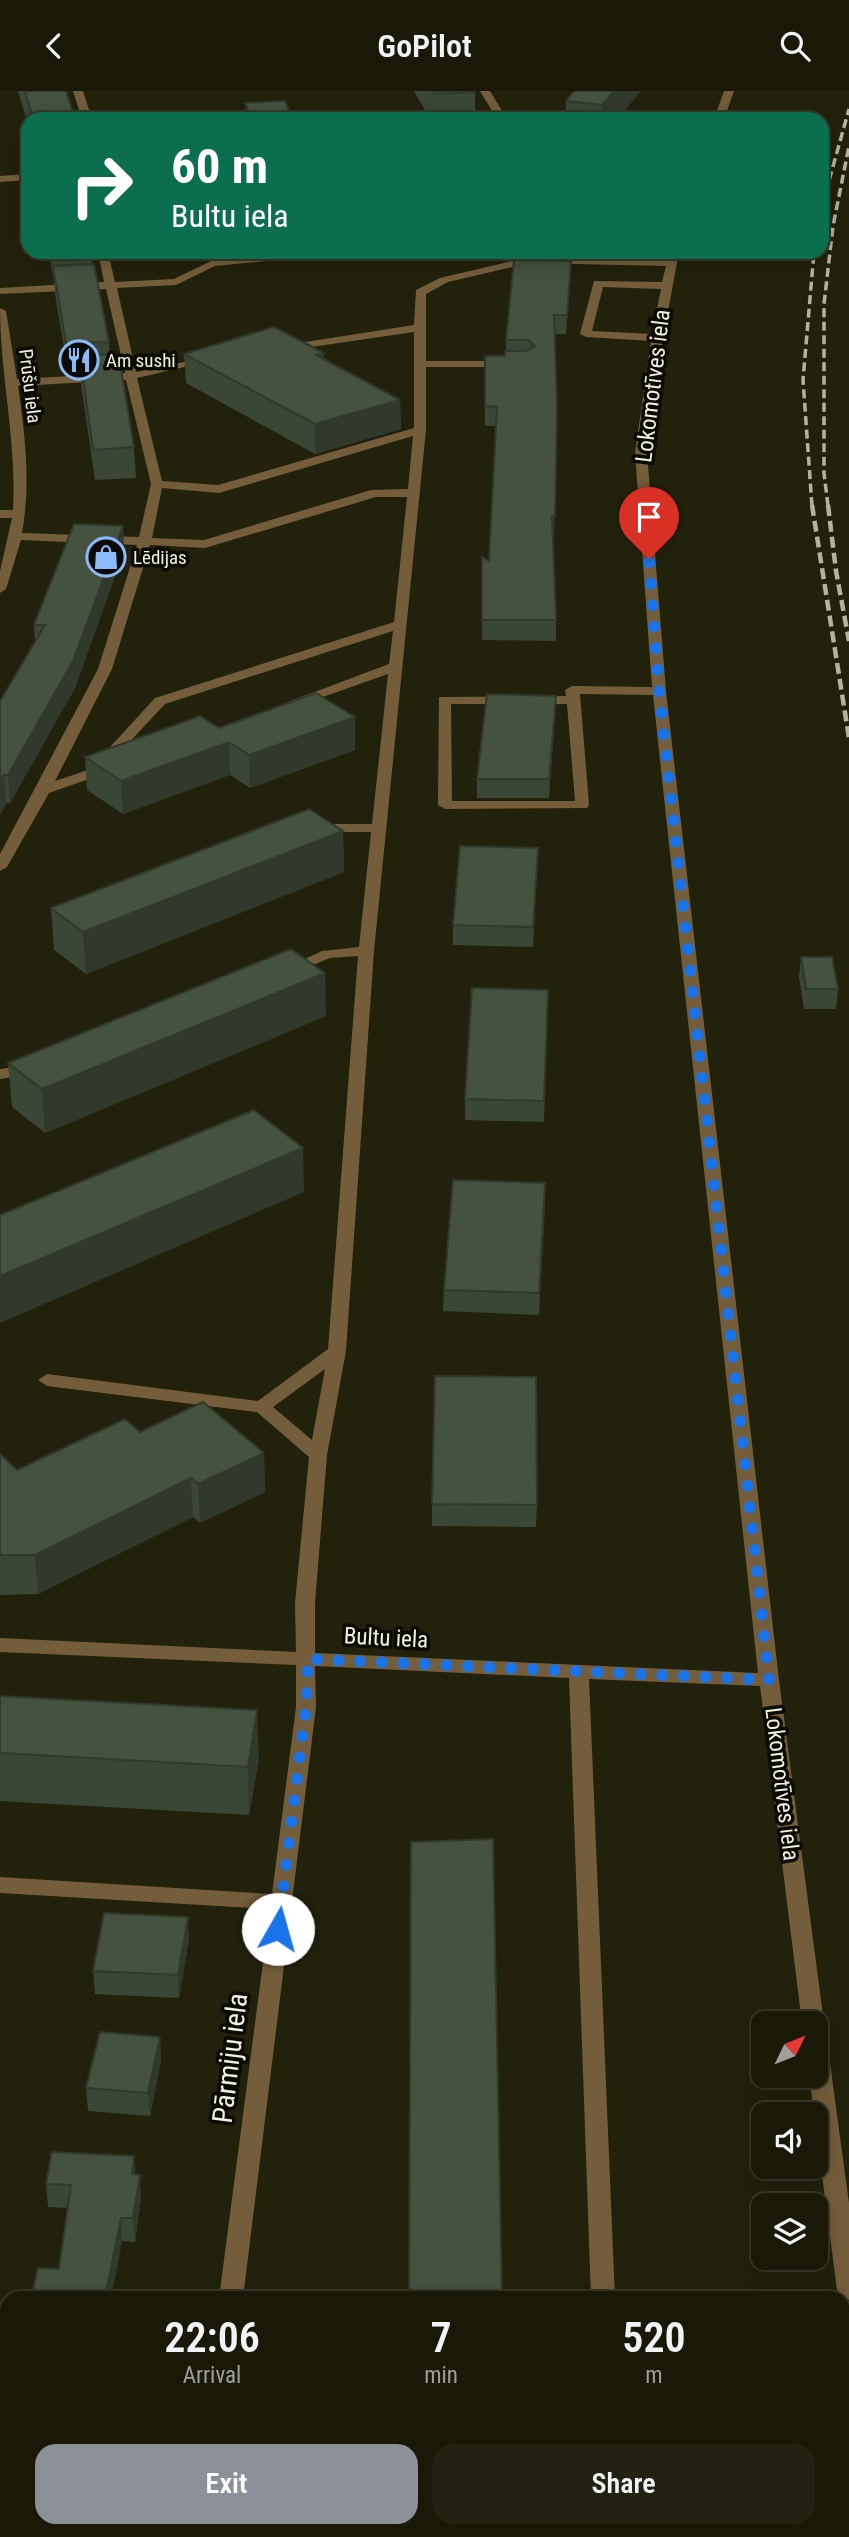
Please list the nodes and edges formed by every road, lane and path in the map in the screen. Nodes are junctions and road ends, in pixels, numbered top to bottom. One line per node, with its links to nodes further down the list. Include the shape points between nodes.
1 (78, 91): 4 (street)
2 (485, 91): 5 (street)
3 (729, 91): 6 (street)
4 (85, 112)
5 (498, 112)
6 (722, 112)
7 (21, 178): 8 (street)
8 (0, 179)
9 (105, 259): 14 (street)
10 (256, 259): 14 (street, via 213,263 176,282)
11 (577, 259): 13 (street)
12 (673, 259): 15 (street, Lokomotīves iela)
13 (529, 260): 18 (street, Pārmiju iela, via 444,280 420,292)
14 (111, 285): 16 (street); 24 (street)
15 (667, 286): 19 (street, Lokomotīves iela); 19 (street, via 598,283 586,334)
16 (0, 291)
17 (0, 311): 25 (street, Prūšu iela)
18 (419, 328): 20 (street); 22 (street, Pārmiju iela)
19 (657, 338): 36 (street, Lokomotīves iela, via 641,453)
20 (273, 349)
21 (226, 357): 24 (street)
22 (420, 364): 23 (street); 26 (street, Pārmiju iela)
23 (526, 364)
24 (131, 376): 25 (street); 27 (street)
25 (11, 383): 30 (street, Prūšu iela, via 22,492)
26 (420, 430): 27 (street, via 219,489); 28 (street, Pārmiju iela)
27 (157, 484): 32 (street)
28 (413, 493): 32 (street, via 374,493 205,544); 34 (street, Pārmiju iela)
29 (0, 514): 30 (street)
30 (18, 514): 31 (street, Prūšu iela)
31 (15, 536): 32 (street); 33 (street, Prūšu iela)
32 (145, 540): 41 (street, via 105,669)
33 (0, 589)
34 (401, 624): 35 (street, Pārmiju iela); 40 (street, via 160,701)
35 (397, 666): 38 (street); 43 (street, Pārmiju iela)
36 (659, 691): 37 (street, via 572,690); 56 (street, Lokomotīves iela)
37 (574, 700): 37 (street, via 582,805 445,805 444,700)
38 (282, 706)
39 (120, 763): 40 (street)
40 (95, 772): 41 (street)
41 (43, 790): 44 (street)
42 (296, 828): 43 (street)
43 (379, 828): 45 (street, Pārmiju iela)
44 (0, 867)
45 (366, 951): 46 (street, via 327,954); 49 (street, Pārmiju iela)
46 (276, 975)
47 (43, 1066): 48 (street)
48 (0, 1074)
49 (337, 1351): 51 (street); 52 (street, Pārmiju iela)
50 (47, 1380): 51 (street)
51 (261, 1407): 52 (street)
52 (318, 1455): 54 (street, Pārmiju iela, via 305,1603)
53 (0, 1645): 54 (street, Bultu iela)
54 (308, 1659): 55 (street, Bultu iela); 58 (street, Pārmiju iela)
55 (579, 1672): 56 (street, Bultu iela); 63 (street)
56 (769, 1680): 59 (street, Lokomotīves iela)
57 (0, 1885): 58 (street)
58 (281, 1902): 62 (street, Pārmiju iela)
59 (811, 2011)
60 (822, 2088): 61 (street)
61 (849, 2290)
62 (232, 2291)
63 (603, 2291)

